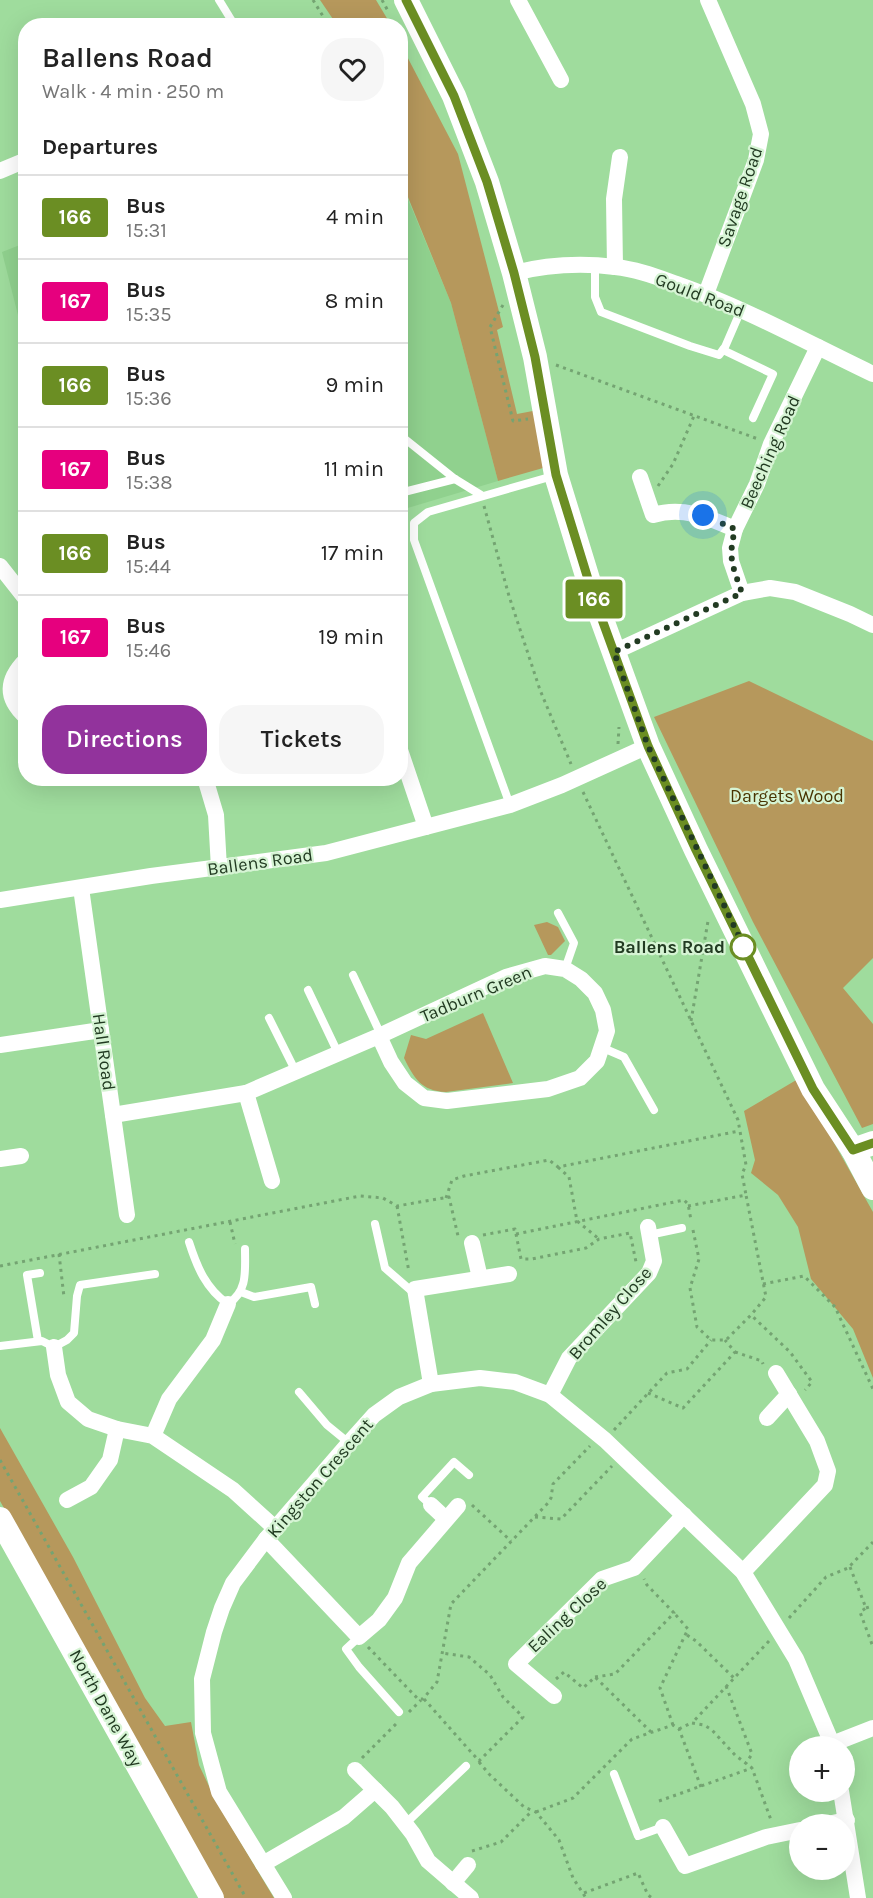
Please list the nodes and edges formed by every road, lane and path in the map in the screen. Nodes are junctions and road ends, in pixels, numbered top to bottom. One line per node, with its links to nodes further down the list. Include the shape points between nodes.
1 (219, 0): 6 (lane)
2 (314, 0): 7 (path)
3 (406, 0): 14 (street, via 454,96 487,182)
4 (518, 0): 8 (street)
5 (708, 0): 15 (street, Savage Road, via 753,104 761,134 756,160)
6 (231, 18)
7 (324, 18)
8 (561, 80)
9 (620, 156): 13 (street, via 614,199)
10 (18, 163): 11 (street)
11 (0, 171)
12 (595, 267): 13 (street, Gould Road); 14 (street, Gould Road, via 558,266); 19 (lane, via 595,297 601,312 690,346 719,355)
13 (615, 267): 15 (street, Gould Road)
14 (514, 273): 20 (street)
15 (706, 294): 17 (street, Gould Road)
16 (501, 296): 24 (path, via 503,304 490,327 503,385 513,421)
17 (741, 310): 18 (street, Gould Road); 19 (lane)
18 (818, 347): 21 (street, Gould Road); 26 (street, Beeching Road)
19 (723, 350): 23 (lane, via 773,374)
20 (535, 357): 22 (path); 27 (street)
21 (873, 374)
22 (694, 416): 26 (path); 31 (path, via 664,479)
23 (753, 418)
24 (533, 420)
25 (408, 441): 29 (lane)
26 (771, 444): 33 (street, Beeching Road)
27 (556, 475): 32 (lane); 38 (street)
28 (640, 477): 31 (street)
29 (455, 479): 30 (lane); 32 (lane)
30 (408, 491)
31 (645, 494): 33 (street, via 655,523 683,511)
32 (481, 495): 43 (path, via 540,690); 45 (lane, via 428,512 414,523 414,540)
33 (735, 529): 36 (street, Beeching Road, via 731,561)
34 (0, 566): 35 (street)
35 (18, 589)
36 (742, 593): 37 (street, via 770,588 795,592); 38 (street)
37 (873, 625)
38 (614, 652): 41 (street)
39 (18, 670): 40 (street, via 10,685)
40 (18, 708)
41 (648, 746): 43 (street, Ballens Road); 67 (street, via 813,1089)
42 (408, 774): 46 (street)
43 (577, 778): 45 (street, Ballens Road); 56 (path)
44 (207, 786): 47 (street, via 216,815)
45 (510, 805): 46 (street, Ballens Road)
46 (426, 827): 47 (street, Ballens Road, via 326,853)
47 (219, 868): 48 (street, Ballens Road)
48 (81, 888): 49 (street, Ballens Road); 57 (street, Hall Road)
49 (0, 900)
50 (558, 913): 52 (lane, via 574,943)
51 (709, 916): 56 (path)
52 (565, 969): 58 (street, Tadburn Green, via 545,966 506,977); 60 (street, via 595,993 607,1031)
53 (353, 975): 58 (lane)
54 (308, 990): 61 (lane)
55 (269, 1018): 62 (lane)
56 (691, 1021): 66 (path, via 738,1120)
57 (101, 1030): 59 (street); 65 (street, Hall Road)
58 (380, 1035): 60 (street, via 405,1083 424,1098 447,1101 548,1089 580,1078 597,1061); 61 (street, Tadburn Green)
59 (0, 1045)
60 (603, 1048): 64 (lane, via 624,1057)
61 (339, 1053): 62 (street, Tadburn Green)
62 (296, 1073): 63 (street, Tadburn Green)
63 (246, 1093): 65 (street, Tadburn Green); 71 (street)
64 (654, 1110)
65 (113, 1115): 77 (street, Hall Road)
66 (739, 1131): 70 (path); 73 (path, via 746,1164 742,1174)
67 (863, 1146): 72 (street)
68 (21, 1156): 69 (street)
69 (0, 1159)
70 (558, 1167): 74 (path, via 549,1160 458,1178 452,1180); 78 (path, via 569,1177)
71 (273, 1181)
72 (873, 1188)
73 (746, 1195): 76 (path); 94 (path)
74 (446, 1198): 75 (path); 83 (path, via 449,1197)
75 (397, 1206): 87 (path, via 383,1198 360,1196); 96 (path)
76 (688, 1206): 78 (path, via 684,1200); 101 (path, via 699,1259 690,1288 697,1328)
77 (127, 1215)
78 (577, 1221): 82 (path); 84 (path)
79 (375, 1224): 96 (lane, via 385,1268)
80 (682, 1228): 81 (lane)
81 (648, 1231): 93 (street, Bromley Close, via 654,1262)
82 (516, 1234): 83 (path, via 515,1229); 84 (path, via 521,1259 586,1248)
83 (471, 1239): 92 (street)
84 (599, 1239): 93 (path, via 630,1233)
85 (189, 1242): 97 (lane, via 204,1280)
86 (245, 1249): 95 (lane)
87 (59, 1254): 88 (path); 99 (path)
88 (0, 1266)
89 (40, 1273): 103 (lane, via 27,1275)
90 (155, 1274): 103 (lane, via 80,1286 74,1333 67,1340)
91 (509, 1274): 92 (street)
92 (480, 1278): 96 (street)
93 (640, 1283): 111 (street, Bromley Close, via 569,1358)
94 (763, 1284): 100 (path, via 766,1297); 108 (path, via 804,1276 835,1307)
95 (241, 1292): 97 (lane); 98 (lane, via 254,1297 311,1287)
96 (416, 1292): 107 (street)
97 (228, 1304): 115 (street, via 213,1340 169,1399)
98 (315, 1304)
99 (64, 1307)
100 (751, 1314): 102 (path); 112 (path, via 790,1352 812,1382)
101 (711, 1340): 102 (path); 110 (path, via 687,1369 667,1373)
102 (725, 1340): 105 (path)
103 (46, 1344): 104 (lane); 114 (street, via 68,1402 88,1419)
104 (0, 1346)
105 (735, 1352): 106 (path, via 762,1361 769,1376); 110 (path, via 683,1408)
106 (778, 1376): 112 (street)
107 (431, 1383): 111 (street, Kingston Crescent, via 480,1378 515,1382); 117 (street, Kingston Crescent, via 399,1397 374,1415)
108 (873, 1389)
109 (299, 1392): 117 (lane, via 327,1425)
110 (648, 1393): 116 (path)
111 (550, 1395): 116 (street, Kingston Crescent)
112 (791, 1398): 113 (street); 133 (street, via 817,1441 828,1471 825,1485)
113 (767, 1418)
114 (117, 1429): 115 (street); 121 (street, via 110,1460 91,1487)
115 (153, 1436): 128 (street, via 233,1490)
116 (603, 1438): 118 (street, Kingston Crescent); 125 (path, via 553,1484 551,1498)
117 (349, 1443): 128 (street, Kingston Crescent)
118 (622, 1456): 124 (street, Kingston Crescent); 125 (path, via 561,1519)
119 (0, 1460): 175 (path)
120 (469, 1475): 122 (lane, via 454,1462 422,1497)
121 (67, 1500)
122 (431, 1505): 127 (street)
123 (458, 1506): 127 (street); 129 (path, via 465,1498)
124 (684, 1515): 132 (street, Ealing Close); 133 (street, Kingston Crescent)
125 (535, 1517): 129 (path)
126 (0, 1519): 174 (street, North Dane Way)
127 (446, 1519): 139 (street, via 410,1563 395,1598 379,1620)
128 (271, 1534): 139 (street); 169 (street, Kingston Crescent, via 233,1583 202,1679 203,1733 219,1792)
129 (512, 1541): 141 (path, via 451,1604)
130 (873, 1542): 131 (path)
131 (850, 1567): 135 (path); 137 (path, via 826,1577)
132 (634, 1568): 136 (path); 145 (street, Ealing Close, via 602,1579 516,1664)
133 (743, 1572): 137 (street, Kingston Crescent)
134 (873, 1606): 135 (path)
135 (866, 1608): 140 (path, via 860,1612)
136 (674, 1613): 138 (path, via 687,1626); 142 (path, via 615,1674)
137 (779, 1631): 143 (path); 153 (street, Kingston Crescent, via 796,1659)
138 (686, 1634): 143 (path); 149 (path, via 660,1685)
139 (359, 1637): 146 (path); 147 (lane, via 346,1649)
140 (873, 1647)
141 (442, 1653): 146 (path, via 437,1682); 155 (path, via 469,1657 490,1675 503,1697 523,1717)
142 (595, 1677): 145 (path, via 582,1688 563,1672); 152 (path)
143 (734, 1678): 144 (path)
144 (726, 1686): 148 (path); 156 (path, via 752,1754)
145 (549, 1693)
146 (422, 1700): 147 (path); 155 (path)
147 (401, 1716): 159 (path, via 354,1765)
148 (692, 1723): 151 (path); 156 (path, via 704,1725)
149 (673, 1725): 151 (path); 152 (path)
150 (873, 1728): 154 (street)
151 (679, 1729): 161 (path)
152 (651, 1732): 164 (path, via 632,1739 573,1798)
153 (828, 1736)
154 (854, 1736)
155 (479, 1761): 164 (path)
156 (746, 1763): 158 (path)
157 (466, 1766): 165 (lane)
158 (752, 1768): 161 (path); 168 (path)
159 (355, 1770): 162 (street)
160 (614, 1774): 166 (lane, via 638,1836)
161 (701, 1787): 163 (path)
162 (375, 1790): 165 (street); 169 (street, via 344,1817)
163 (659, 1801)
164 (534, 1812): 170 (path, via 501,1842 467,1855 463,1859); 173 (path, via 559,1840 573,1878)
165 (405, 1824): 172 (street, via 428,1861)
166 (663, 1827): 168 (street, via 685,1866)
167 (789, 1832): 168 (street)
168 (776, 1835)
169 (263, 1864): 176 (street, Kingston Crescent)
170 (468, 1865): 172 (street)
171 (855, 1877): 180 (street)
172 (453, 1883): 177 (street)
173 (584, 1893): 178 (path); 179 (path, via 638,1873)
174 (212, 1898)
175 (246, 1898)
176 (284, 1898)
177 (471, 1898)
178 (586, 1898)
179 (652, 1898)
180 (858, 1898)

